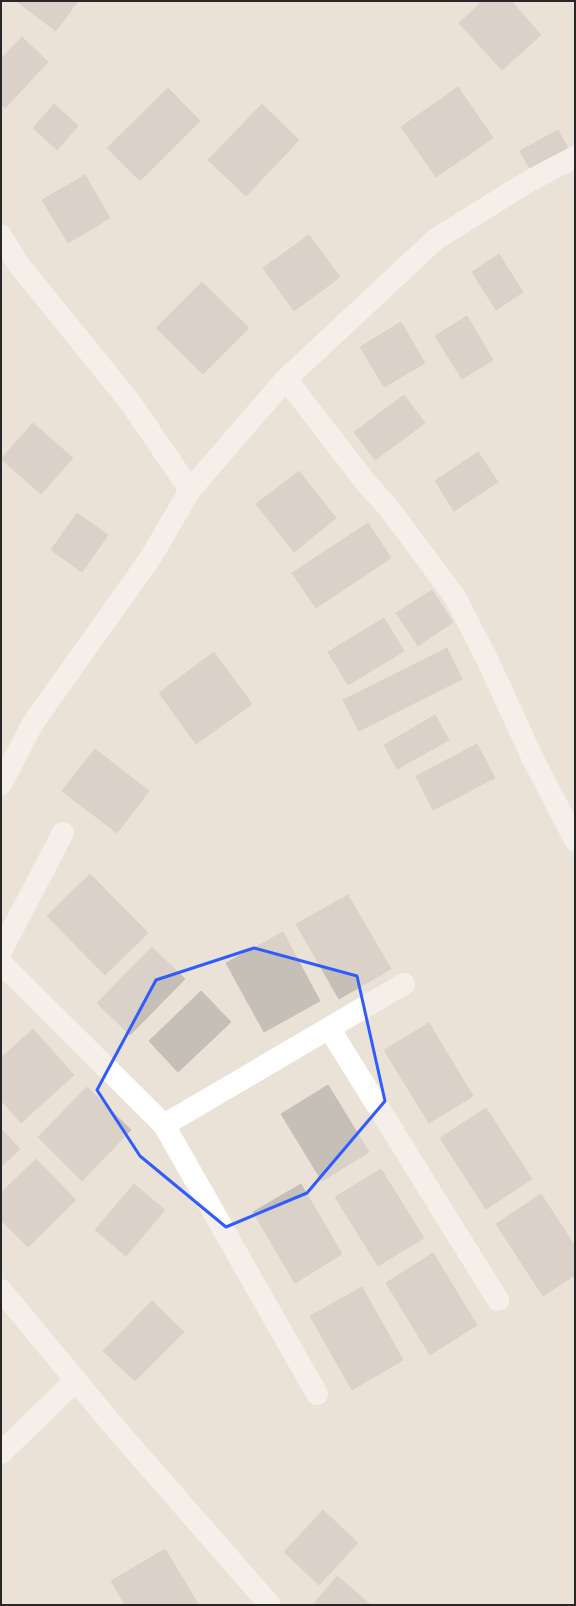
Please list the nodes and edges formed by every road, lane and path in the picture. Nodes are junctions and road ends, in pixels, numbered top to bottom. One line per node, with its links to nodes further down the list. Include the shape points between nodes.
1 (575, 156): 3 (street, via 436,239)
2 (1, 236): 4 (street, via 19,265 130,402)
3 (286, 379): 4 (street); 7 (street, via 367,484 388,507 455,598 488,659 532,757)
4 (190, 490): 5 (street, via 151,557 32,723)
5 (1, 784)
6 (63, 832): 8 (street)
7 (575, 840)
8 (1, 951)
9 (1, 963): 12 (street)
10 (404, 984): 11 (street)
11 (329, 1028): 12 (street); 14 (street)
12 (164, 1125): 16 (street)
13 (1, 1290): 15 (street)
14 (498, 1300)
15 (76, 1380): 17 (street); 18 (street)
16 (317, 1394)
17 (1, 1453)
18 (270, 1605)

